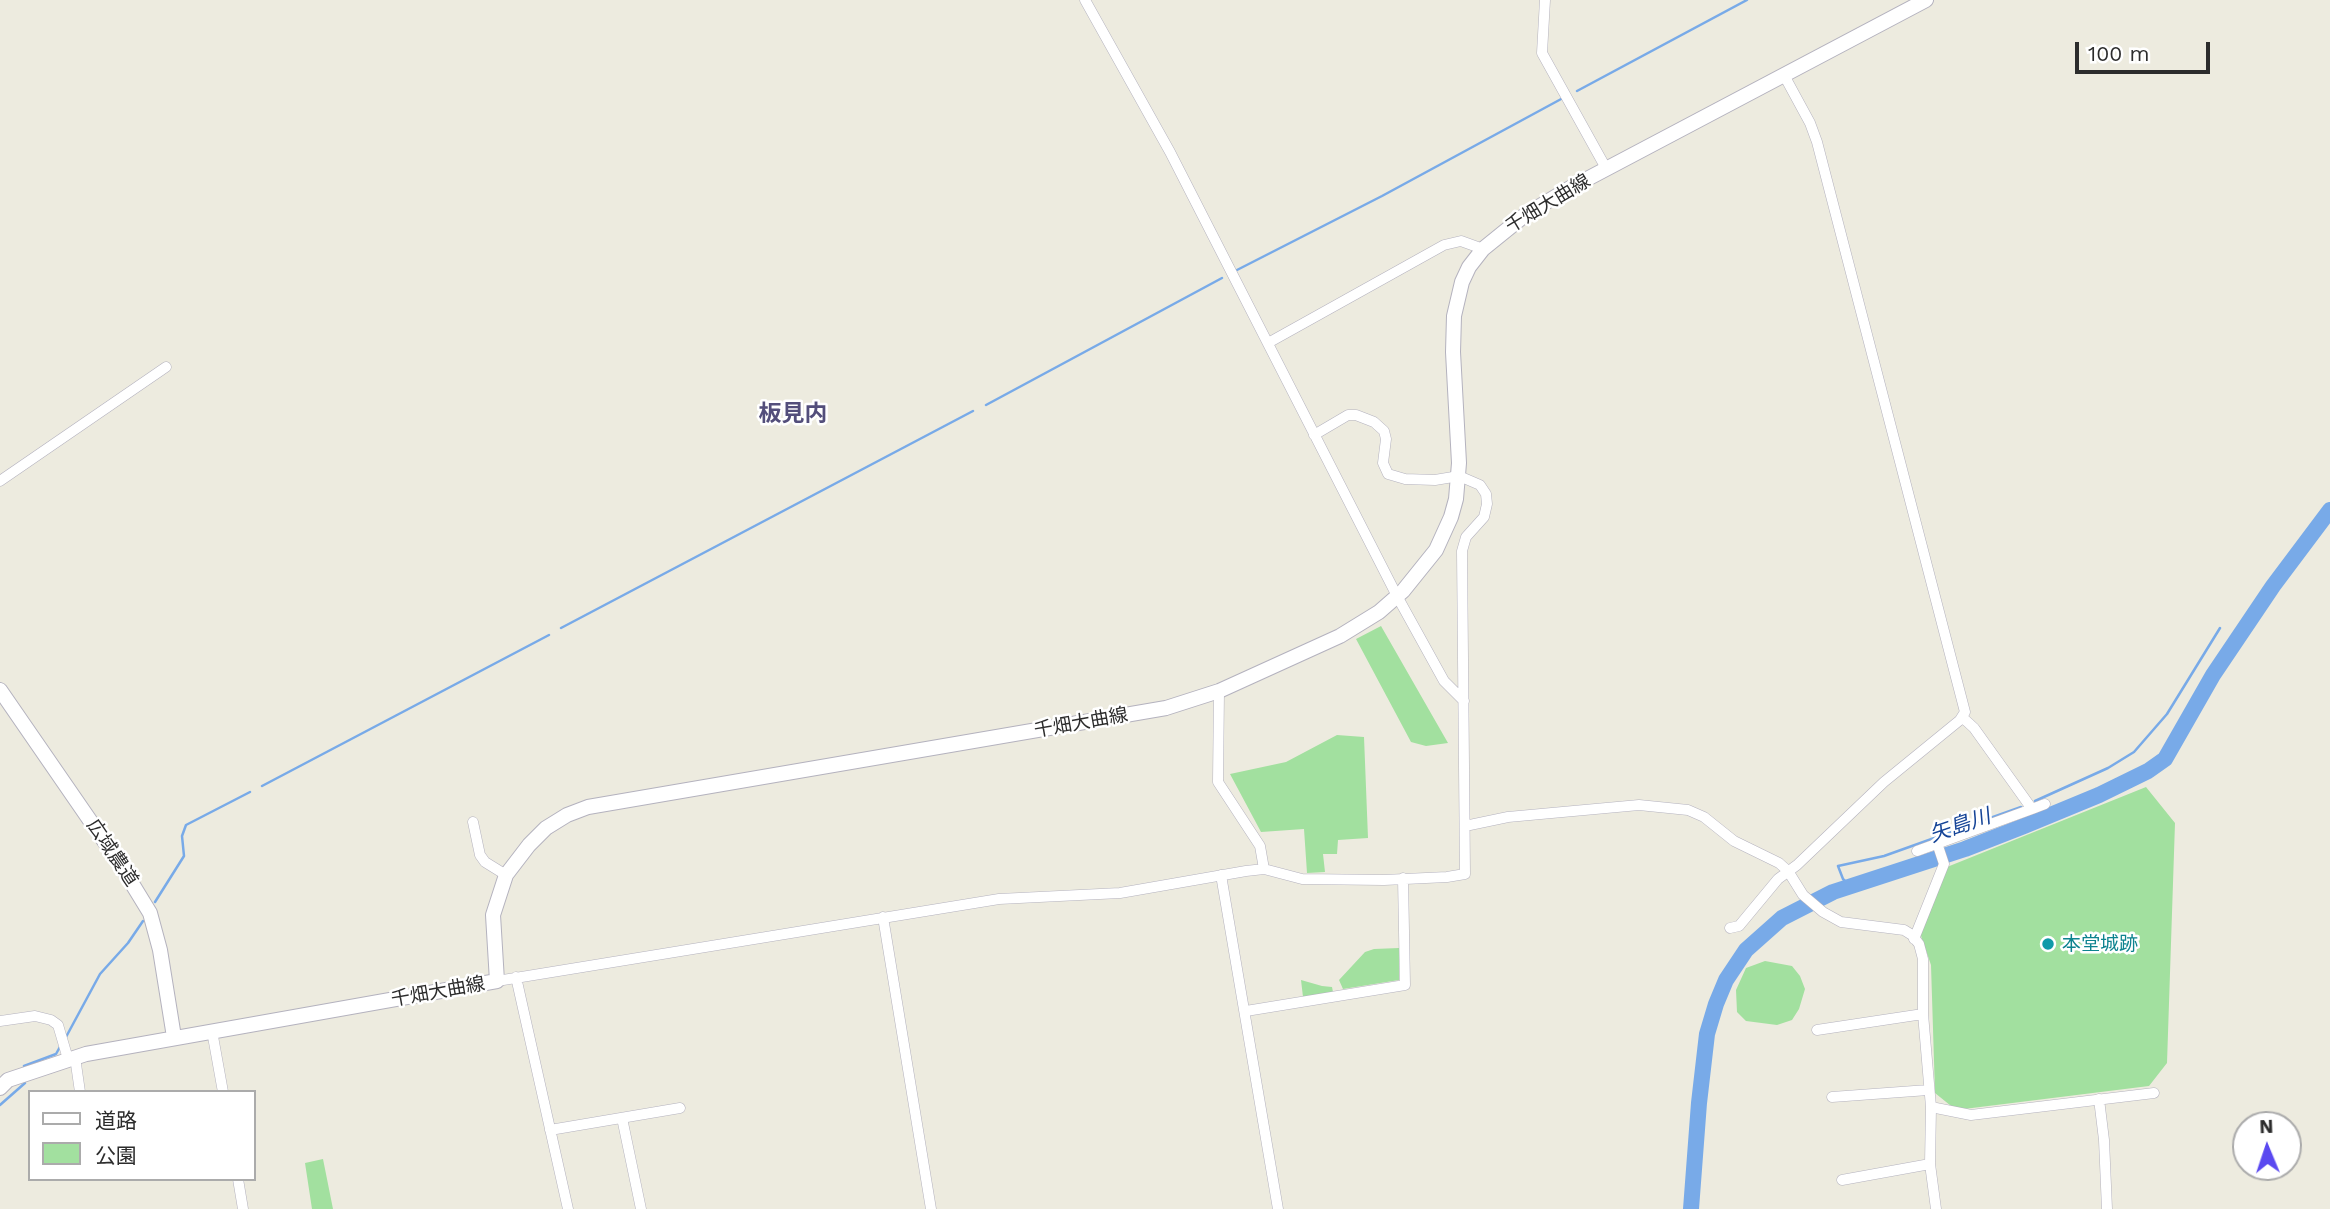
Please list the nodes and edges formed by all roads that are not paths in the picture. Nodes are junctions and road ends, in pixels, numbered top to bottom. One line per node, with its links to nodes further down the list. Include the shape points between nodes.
1 (1085, 0): 7 (street)
2 (1545, 0): 5 (street, via 1542,53)
3 (1926, 0): 4 (main road, 千畑大曲線)
4 (1785, 76): 5 (main road, 千畑大曲線); 16 (street, via 1810,122 1823,163 1965,705)
5 (1607, 170): 6 (main road, 千畑大曲線, via 1525,215)
6 (1483, 249): 7 (street, via 1461,241 1444,245); 10 (main road, 千畑大曲線, via 1462,282 1454,316)
7 (1268, 343): 9 (street)
8 (166, 367): 11 (street)
9 (1314, 435): 10 (street, via 1356,415 1384,431 1383,463 1388,474 1435,480); 12 (street)
10 (1459, 476): 12 (main road, 千畑大曲線, via 1445,534); 15 (street, via 1480,485 1487,504 1462,551)
11 (0, 481)
12 (1397, 596): 14 (main road, 千畑大曲線, via 1340,636); 15 (street, via 1444,681)
13 (0, 690): 38 (main road, 広域農道, via 150,912)
14 (1219, 691): 23 (street, via 1218,782 1260,846); 25 (main road, 千畑大曲線, via 1166,708 588,807 546,828)
15 (1464, 701): 20 (street)
16 (1962, 716): 18 (street); 24 (street)
17 (2045, 804): 18 (street)
18 (2032, 808): 21 (street)
19 (473, 822): 25 (street, via 480,855)
20 (1465, 826): 24 (street, via 1508,817 1658,805 1697,813 1734,841); 27 (street, via 1465,874)
21 (1937, 844): 22 (street); 30 (street, via 1944,861)
22 (1917, 851)
23 (1264, 869): 26 (street); 27 (street, via 1302,879)
24 (1788, 870): 29 (street, via 1739,926); 30 (street, via 1803,895 1841,922 1903,930)
25 (506, 875): 32 (main road, 千畑大曲線, via 493,915)
26 (1221, 875): 28 (street, via 1120,892 999,898); 33 (street)
27 (1403, 878): 33 (street, via 1405,985)
28 (883, 917): 31 (street); 57 (street)
29 (1730, 928)
30 (1914, 939): 34 (street, via 1923,959)
31 (516, 977): 32 (street); 50 (street)
32 (497, 981): 37 (main road, 千畑大曲線)
33 (1246, 1011): 58 (street)
34 (1923, 1014): 36 (street); 43 (street)
35 (0, 1021): 39 (street, via 35,1016 51,1020 58,1025)
36 (1817, 1030)
37 (212, 1031): 38 (main road, 千畑大曲線); 42 (street)
38 (174, 1037): 39 (main road, 千畑大曲線)
39 (69, 1055): 40 (main road, 千畑大曲線); 41 (street)
40 (3, 1081)
41 (79, 1090)
42 (222, 1090)
43 (1928, 1090): 45 (street); 47 (street)
44 (2154, 1093): 46 (street)
45 (1832, 1097)
46 (2099, 1099): 47 (street, via 1971,1115); 60 (street)
47 (1931, 1107): 51 (street)
48 (680, 1108): 49 (street)
49 (622, 1118): 50 (street); 56 (street)
50 (550, 1130): 55 (street)
51 (1930, 1164): 52 (street); 59 (street)
52 (1842, 1180)
53 (238, 1181): 54 (street)
54 (243, 1209)
55 (568, 1209)
56 (642, 1209)
57 (931, 1209)
58 (1278, 1209)
59 (1937, 1209)
60 (2107, 1209)

